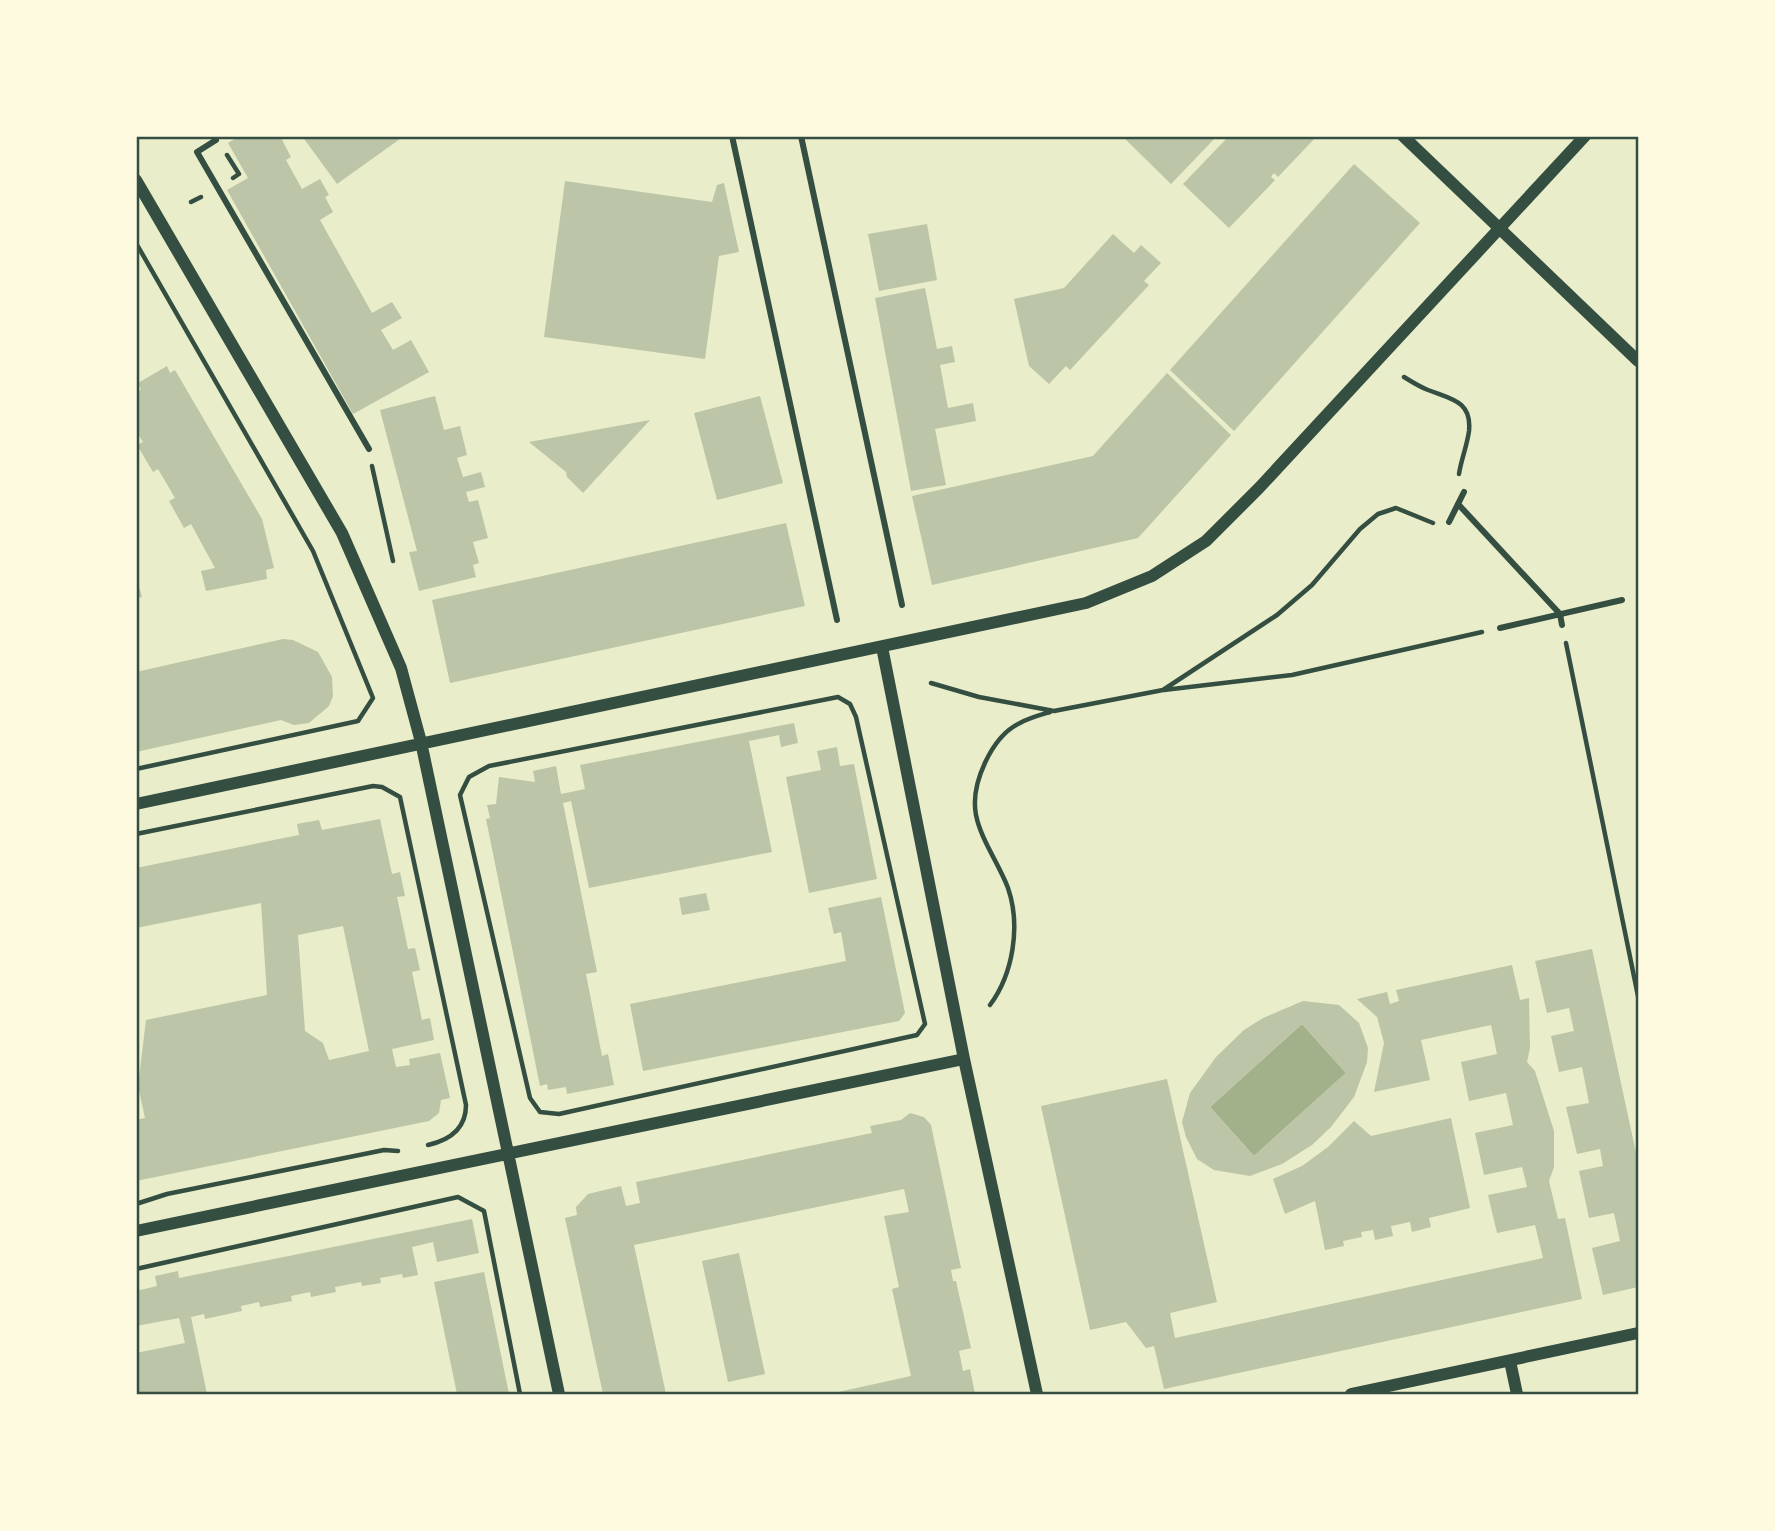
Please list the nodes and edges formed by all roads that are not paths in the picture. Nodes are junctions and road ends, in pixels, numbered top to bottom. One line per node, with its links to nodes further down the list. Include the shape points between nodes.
1 (214, 136): 9 (street, via 216,140 197,152)
2 (732, 136): 16 (street)
3 (801, 136): 14 (street)
4 (1403, 136): 7 (street)
5 (1585, 136): 7 (street)
6 (136, 180): 20 (street, via 342,533 401,668)
7 (1498, 229): 8 (street); 19 (street, via 1206,541 1152,576 1086,603)
8 (1639, 361)
9 (369, 449)
10 (1464, 492): 11 (street)
11 (1458, 504): 12 (street); 15 (street)
12 (1449, 522)
13 (1622, 600): 15 (street)
14 (902, 605)
15 (1560, 614): 17 (street); 18 (street)
16 (837, 620)
17 (1562, 625)
18 (1500, 628)
19 (882, 647): 20 (street); 22 (street)
20 (421, 742): 21 (street); 23 (street)
21 (136, 804)
22 (964, 1059): 23 (street); 28 (street)
23 (510, 1153): 24 (street); 27 (street)
24 (136, 1231)
25 (1639, 1334): 26 (street)
26 (1510, 1361): 29 (street); 30 (street)
27 (559, 1395)
28 (1037, 1395)
29 (1351, 1395)
30 (1517, 1395)

